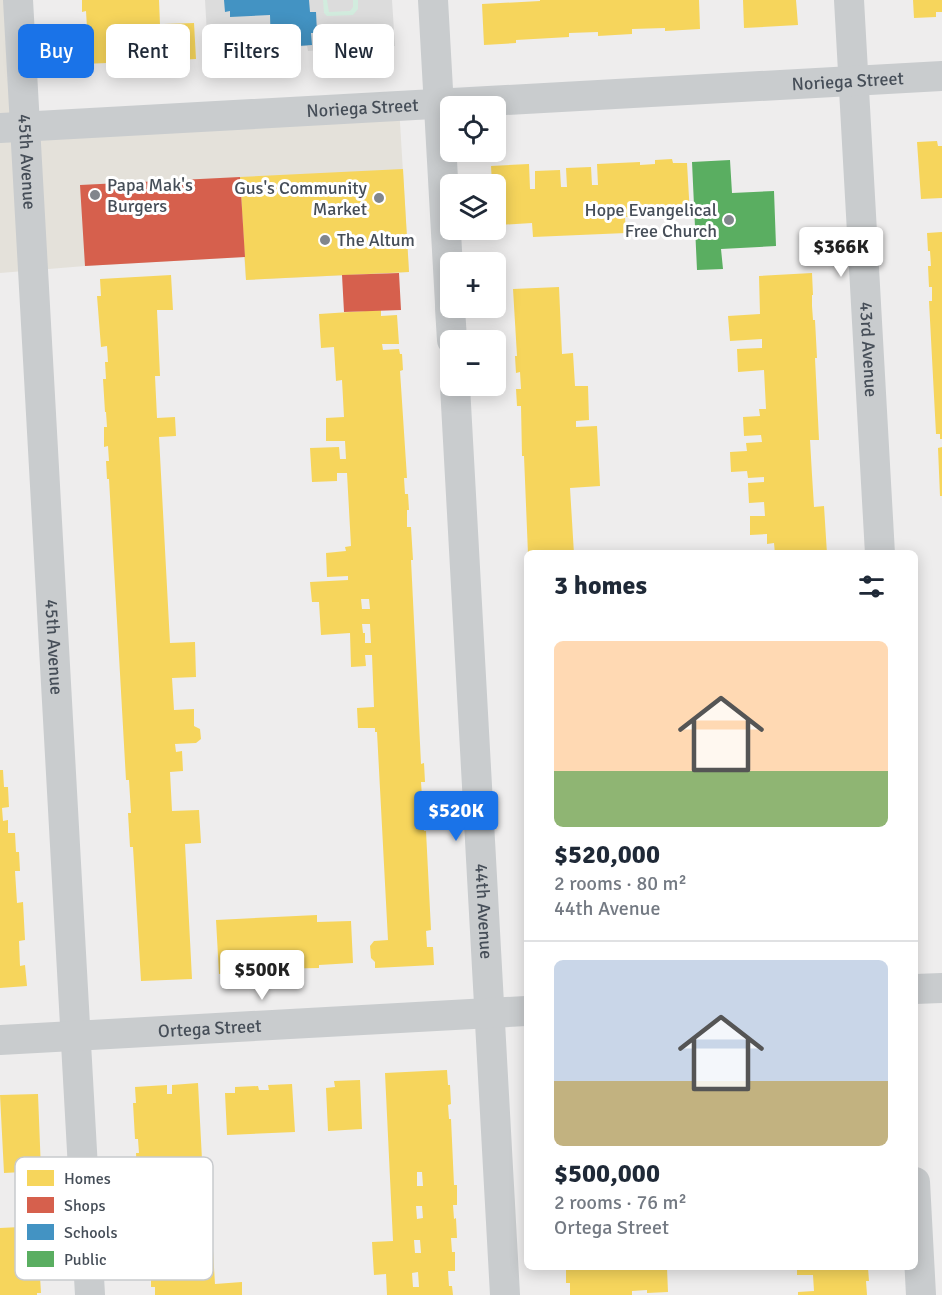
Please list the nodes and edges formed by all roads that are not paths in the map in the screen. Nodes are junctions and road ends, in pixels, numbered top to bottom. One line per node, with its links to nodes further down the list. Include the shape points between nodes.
1 (18, 0): 7 (street, 45th Avenue)
2 (433, 0): 6 (street)
3 (849, 0): 5 (street, 43rd Avenue)
4 (942, 76): 5 (street, Noriega Street)
5 (854, 81): 6 (street, Noriega Street); 10 (street, 43rd Avenue)
6 (439, 104): 7 (street, Noriega Street); 8 (street)
7 (12, 128): 15 (street, 45th Avenue)
8 (447, 252)
9 (455, 396): 14 (street, 44th Avenue)
10 (880, 550)
11 (942, 988): 12 (street)
12 (918, 989)
13 (524, 1011): 14 (street, Ortega Street)
14 (489, 1013): 15 (street, Ortega Street); 21 (street, 44th Avenue)
15 (75, 1036): 16 (street, Ortega Street); 17 (street, 45th Avenue)
16 (0, 1040)
17 (82, 1157)
18 (918, 1238): 22 (street)
19 (89, 1280): 20 (street, 45th Avenue)
20 (90, 1295)
21 (505, 1295)
22 (921, 1295)

